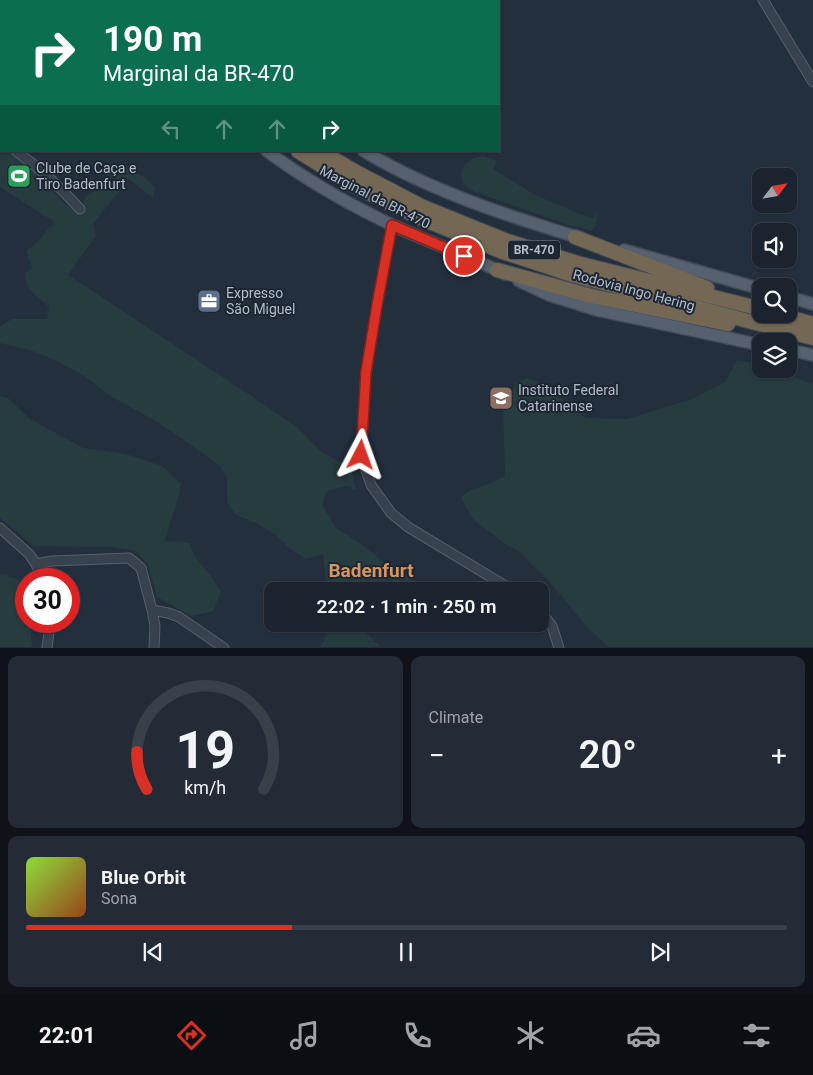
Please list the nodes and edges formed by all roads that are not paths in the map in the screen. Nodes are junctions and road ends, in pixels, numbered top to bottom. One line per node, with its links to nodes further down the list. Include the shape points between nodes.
1 (763, 0): 2 (street)
2 (813, 82)
3 (18, 152): 8 (street)
4 (268, 152): 9 (main road, Marginal da BR-470, via 314,183)
5 (300, 152): 18 (highway, Rodovia Ingo Hering / BR-470, via 349,183 418,217 503,252 574,275)
6 (322, 152): 16 (highway, Rodovia Ingo Hering / BR-470, via 424,206 507,241 577,263)
7 (366, 152): 10 (main road, via 449,193)
8 (80, 209)
9 (392, 225): 11 (main road, Marginal da BR-470); 25 (street, via 366,372 361,455 371,485 391,513 408,527)
10 (576, 237): 12 (main road); 15 (highway)
11 (497, 270): 18 (highway, via 591,296 775,334); 19 (main road, Marginal da BR-470, via 549,295 598,310)
12 (752, 286)
13 (797, 299): 14 (main road)
14 (813, 304)
15 (752, 306)
16 (752, 307)
17 (794, 323): 18 (highway)
18 (812, 333)
19 (752, 343)
20 (797, 352): 21 (main road)
21 (813, 356)
22 (0, 528): 23 (street)
23 (36, 564): 24 (street); 26 (street, via 129,558 141,568)
24 (38, 568)
25 (499, 582)
26 (152, 610): 30 (street); 31 (street, via 179,618)
27 (549, 622): 32 (street)
28 (49, 633): 29 (street)
29 (47, 648)
30 (154, 648)
31 (224, 648)
32 (559, 648)

